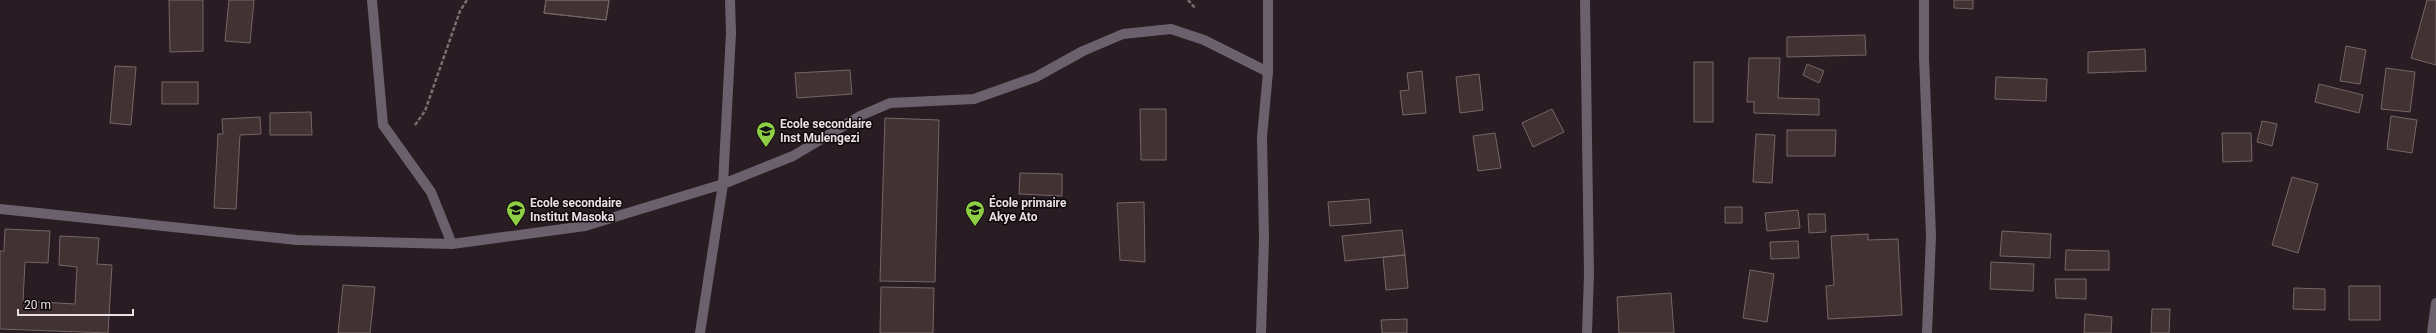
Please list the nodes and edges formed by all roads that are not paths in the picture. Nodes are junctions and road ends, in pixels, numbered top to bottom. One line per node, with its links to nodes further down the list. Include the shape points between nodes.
1 (372, 0): 9 (street, via 383,125 431,192)
2 (730, 0): 7 (street, via 731,33)
3 (1268, 0): 6 (street)
4 (1586, 0): 13 (street, via 1590,274)
5 (1924, 0): 14 (street, via 1931,236)
6 (1268, 72): 7 (street, via 1204,40 1170,29 1123,34 1083,51 1036,77 974,99 890,103 860,116 793,156); 12 (street, via 1262,138 1264,239)
7 (723, 184): 9 (street, via 585,226); 11 (street)
8 (0, 209): 9 (street, via 297,240)
9 (452, 244)
10 (2436, 303): 15 (street)
11 (700, 333)
12 (1261, 333)
13 (1587, 333)
14 (1927, 333)
15 (2432, 333)

